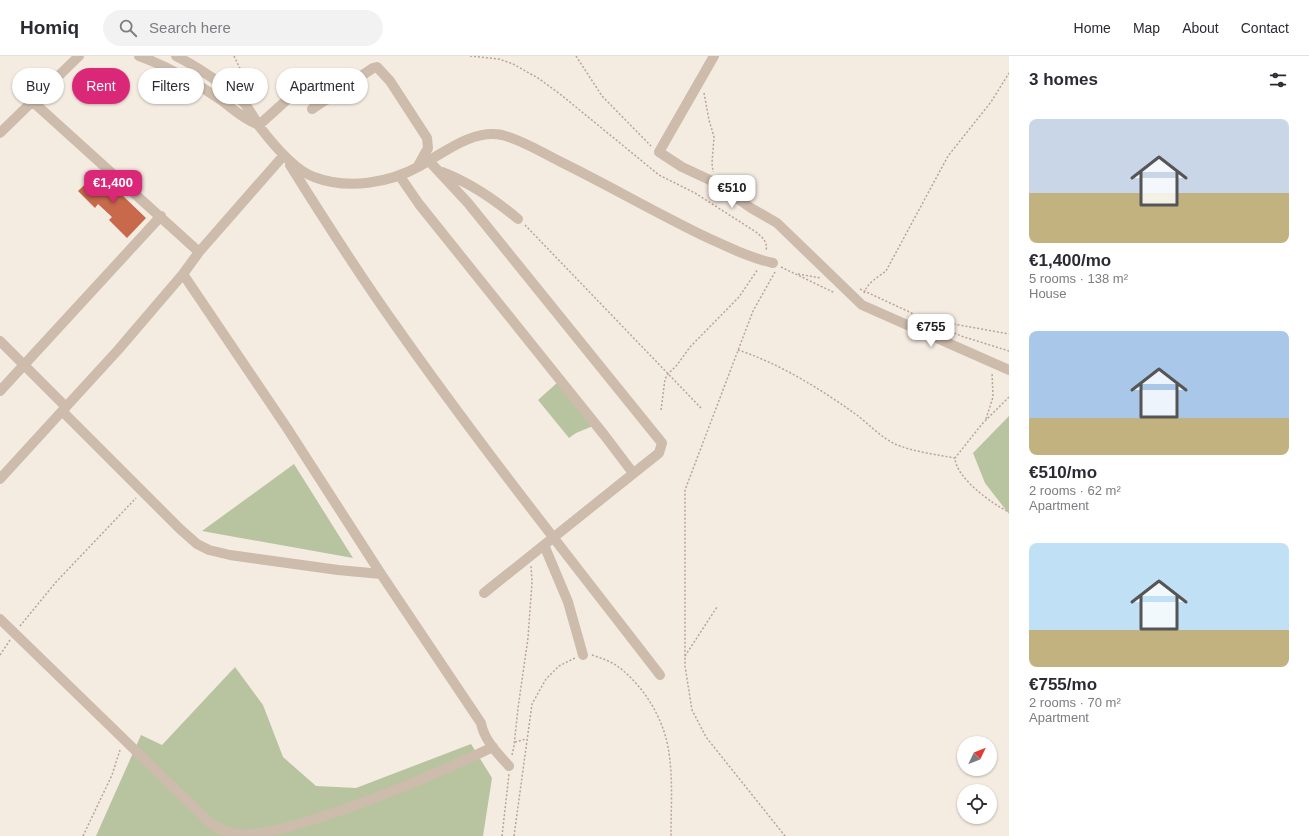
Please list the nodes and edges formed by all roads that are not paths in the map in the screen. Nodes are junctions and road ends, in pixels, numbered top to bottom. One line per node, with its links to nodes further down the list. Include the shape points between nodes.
1 (79, 56): 5 (street)
2 (139, 56): 12 (street, via 198,84 241,117)
3 (176, 56): 12 (street, via 242,101)
4 (714, 56): 26 (street, via 659,152 682,167 712,181 777,223 862,305)
5 (64, 70)
6 (368, 71): 16 (street, via 377,67 380,69 427,138 428,148)
7 (29, 104): 13 (street)
8 (35, 104): 19 (street)
9 (282, 104): 12 (street)
10 (320, 104): 11 (street)
11 (312, 109)
12 (258, 125): 14 (street)
13 (0, 133)
14 (284, 155): 18 (street, via 312,177 329,182 361,184); 21 (street); 31 (street, via 398,329)
15 (429, 161): 16 (street); 17 (street); 22 (street, via 477,136 503,135 686,227 747,255)
16 (417, 168): 18 (street)
17 (439, 172): 20 (street, via 462,180 489,196); 29 (street, via 658,436 662,443 659,453)
18 (399, 175): 29 (street, via 419,204)
19 (161, 216): 21 (street); 25 (street)
20 (518, 219)
21 (199, 252): 23 (street)
22 (777, 265)
23 (183, 274): 28 (street); 33 (street)
24 (0, 341): 25 (street)
25 (24, 364): 27 (street); 28 (street)
26 (1009, 370)
27 (0, 391)
28 (64, 409): 30 (street); 33 (street, via 190,538 209,550 230,555)
29 (633, 473): 31 (street)
30 (0, 479)
31 (554, 537): 32 (street); 37 (street)
32 (544, 545): 34 (street); 36 (street, via 568,602)
33 (381, 574): 38 (street, via 481,723 482,730)
34 (484, 593)
35 (0, 619): 38 (street, via 207,820 216,828 238,834 273,831 342,810)
36 (583, 655)
37 (660, 675)
38 (493, 747): 39 (street)
39 (509, 766)

